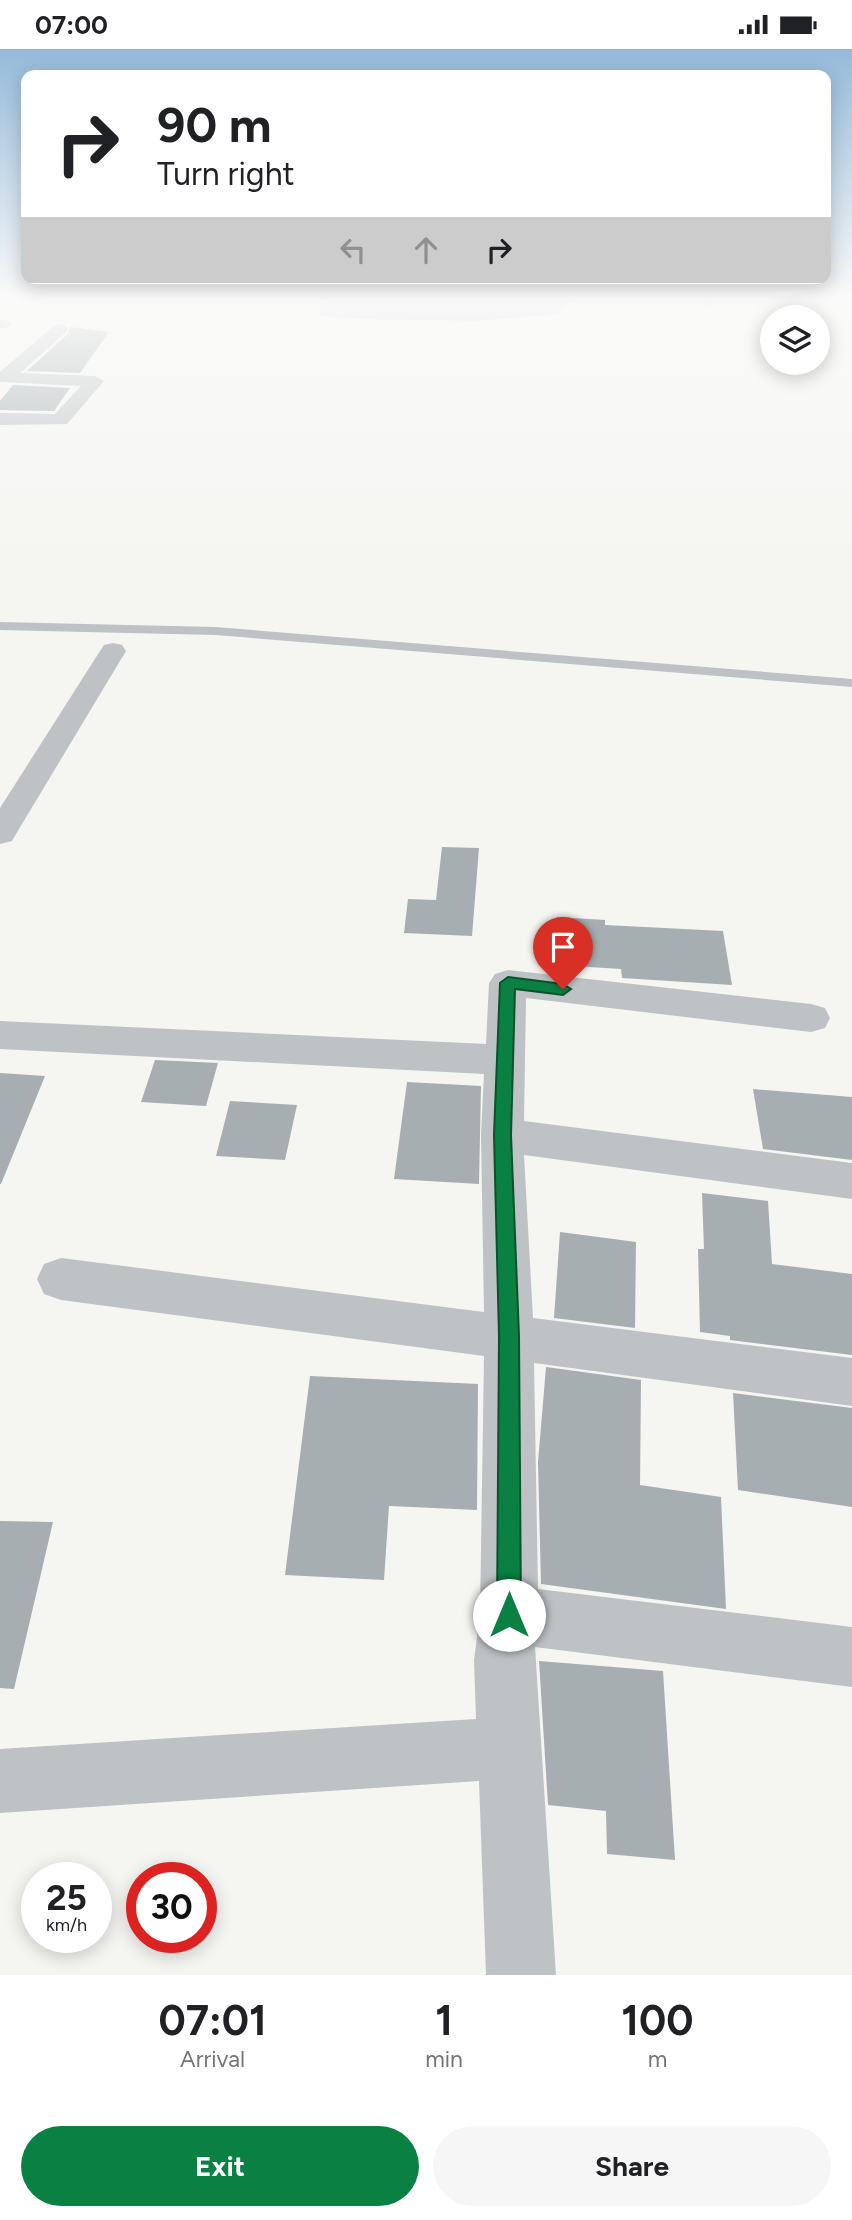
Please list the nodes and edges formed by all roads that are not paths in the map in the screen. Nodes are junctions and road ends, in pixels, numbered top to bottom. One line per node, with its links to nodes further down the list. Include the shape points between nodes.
1 (90, 387): 2 (street, via 60,420)
2 (0, 419)
3 (0, 626): 5 (lane, via 215,631)
4 (113, 651): 6 (street)
5 (852, 683)
6 (0, 834)
7 (811, 1018): 9 (street, via 508,983)
8 (0, 1035): 9 (street)
9 (503, 1060): 10 (street)
10 (502, 1135): 11 (street); 13 (street)
11 (852, 1181)
12 (61, 1279): 13 (street)
13 (509, 1336): 14 (street); 15 (street)
14 (852, 1381)
15 (509, 1615): 16 (street); 17 (street, via 505,1660)
16 (852, 1657)
17 (508, 1748): 18 (street); 19 (street)
18 (0, 1781)
19 (521, 1975)

